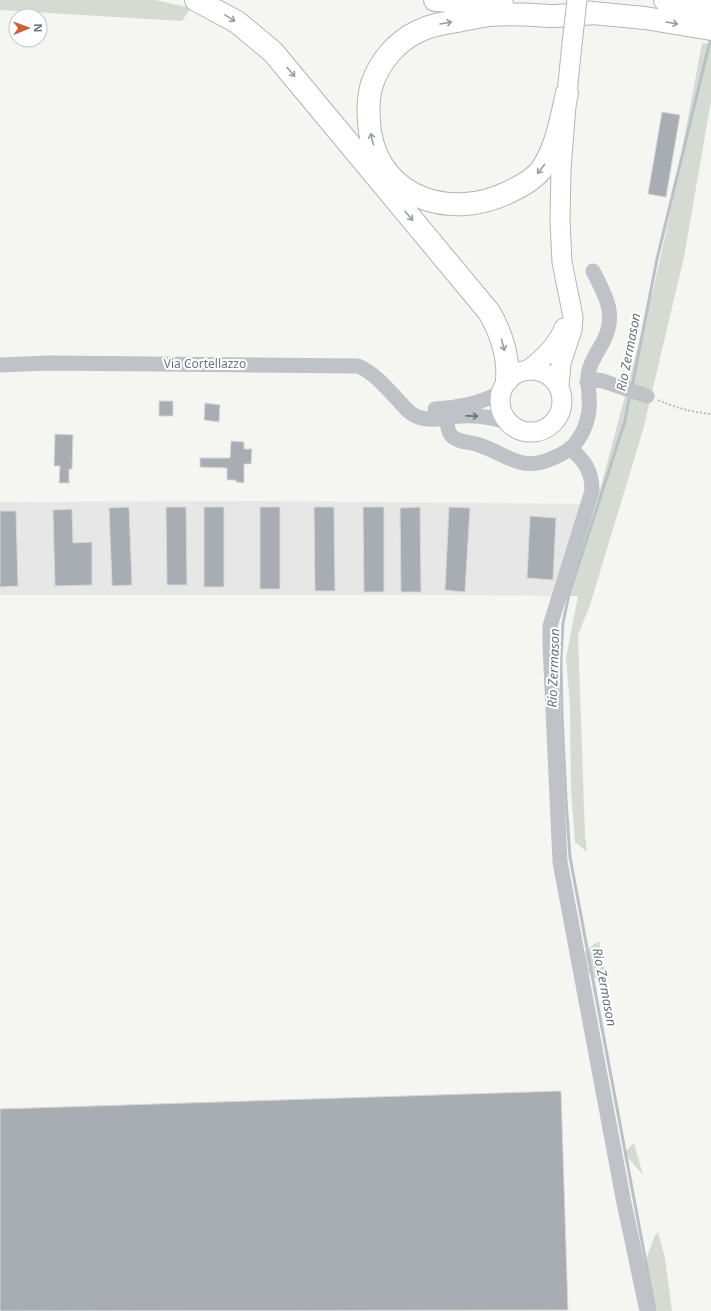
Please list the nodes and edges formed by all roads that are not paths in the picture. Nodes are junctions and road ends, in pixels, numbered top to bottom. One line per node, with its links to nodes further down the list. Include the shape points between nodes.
1 (196, 0): 14 (highway, one-way to 14, via 237,22 273,52 489,312 503,345 507,366)
2 (435, 0): 6 (highway)
3 (577, 0): 8 (main road, bridge)
4 (665, 0): 5 (highway)
5 (706, 6)
6 (595, 13): 7 (highway, one-way to 7); 8 (highway, one-way to 6, via 557,138 540,171 524,184 488,201 448,205 413,194 385,169 371,136 368,104 374,79 394,48 418,31 437,24 489,15 551,16)
7 (705, 28)
8 (567, 93): 10 (main road, via 560,221 562,262)
9 (593, 271): 13 (street, via 610,310 607,334 590,368)
10 (570, 303): 12 (main road, via 560,336 551,350); 15 (main road, via 572,330 561,363)
11 (0, 365): 17 (street, Via Cortellazzo, via 56,363 358,366 377,378 414,416 428,419)
12 (528, 370): 14 (main road, via 513,375); 15 (main road, via 543,372)
13 (587, 382): 16 (street, via 596,380 617,384); 19 (street, via 587,418 583,431)
14 (504, 386): 17 (street, Via Cortellazzo, via 487,400); 18 (main road, via 499,400 500,409)
15 (559, 386): 18 (main road, via 562,404 556,420 550,427 533,433 515,429)
16 (648, 396)
17 (445, 413): 18 (street, Via Cortellazzo, one-way to 18, via 496,418); 19 (street, via 450,434 454,438 482,446 510,460 535,464 561,455)
18 (508, 423)
19 (570, 448): 20 (street, via 580,457 590,473 592,491 550,626 560,862 624,1203)
20 (647, 1311)

